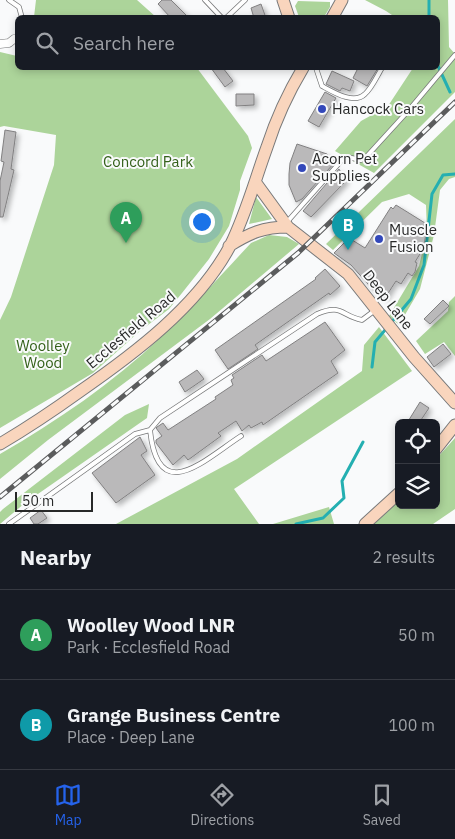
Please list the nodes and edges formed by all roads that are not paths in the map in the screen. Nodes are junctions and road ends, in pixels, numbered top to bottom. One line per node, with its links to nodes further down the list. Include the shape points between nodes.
1 (9, 0): 6 (lane, via 19,8)
2 (205, 0): 7 (lane)
3 (245, 0): 8 (lane)
4 (283, 0): 9 (main road)
5 (342, 0): 10 (main road)
6 (21, 15)
7 (219, 15)
8 (229, 15)
9 (288, 15)
10 (334, 15)
11 (15, 38): 12 (street)
12 (0, 44)
13 (455, 55): 18 (lane, via 368,156 361,160 342,160)
14 (300, 70): 17 (main road, Ecclesfield Road, via 274,127)
15 (317, 70): 16 (lane, via 322,86 352,98 367,94)
16 (381, 70)
17 (256, 183): 18 (main road, Deep Lane); 19 (main road, Ecclesfield Road)
18 (287, 225): 19 (main road, via 249,233); 20 (main road, Deep Lane, via 348,274)
19 (229, 246): 25 (main road, Ecclesfield Road, via 206,282 152,336 59,407)
20 (376, 310): 21 (main road, Deep Lane); 23 (lane, via 362,320 329,308 317,314 160,418)
21 (455, 403)
22 (455, 425): 26 (main road)
23 (150, 430): 24 (lane, via 155,458 166,471 177,474 193,468); 28 (lane, via 135,434)
24 (241, 436)
25 (0, 444)
26 (440, 444)
27 (395, 497): 29 (main road)
28 (9, 524)
29 (365, 524)

